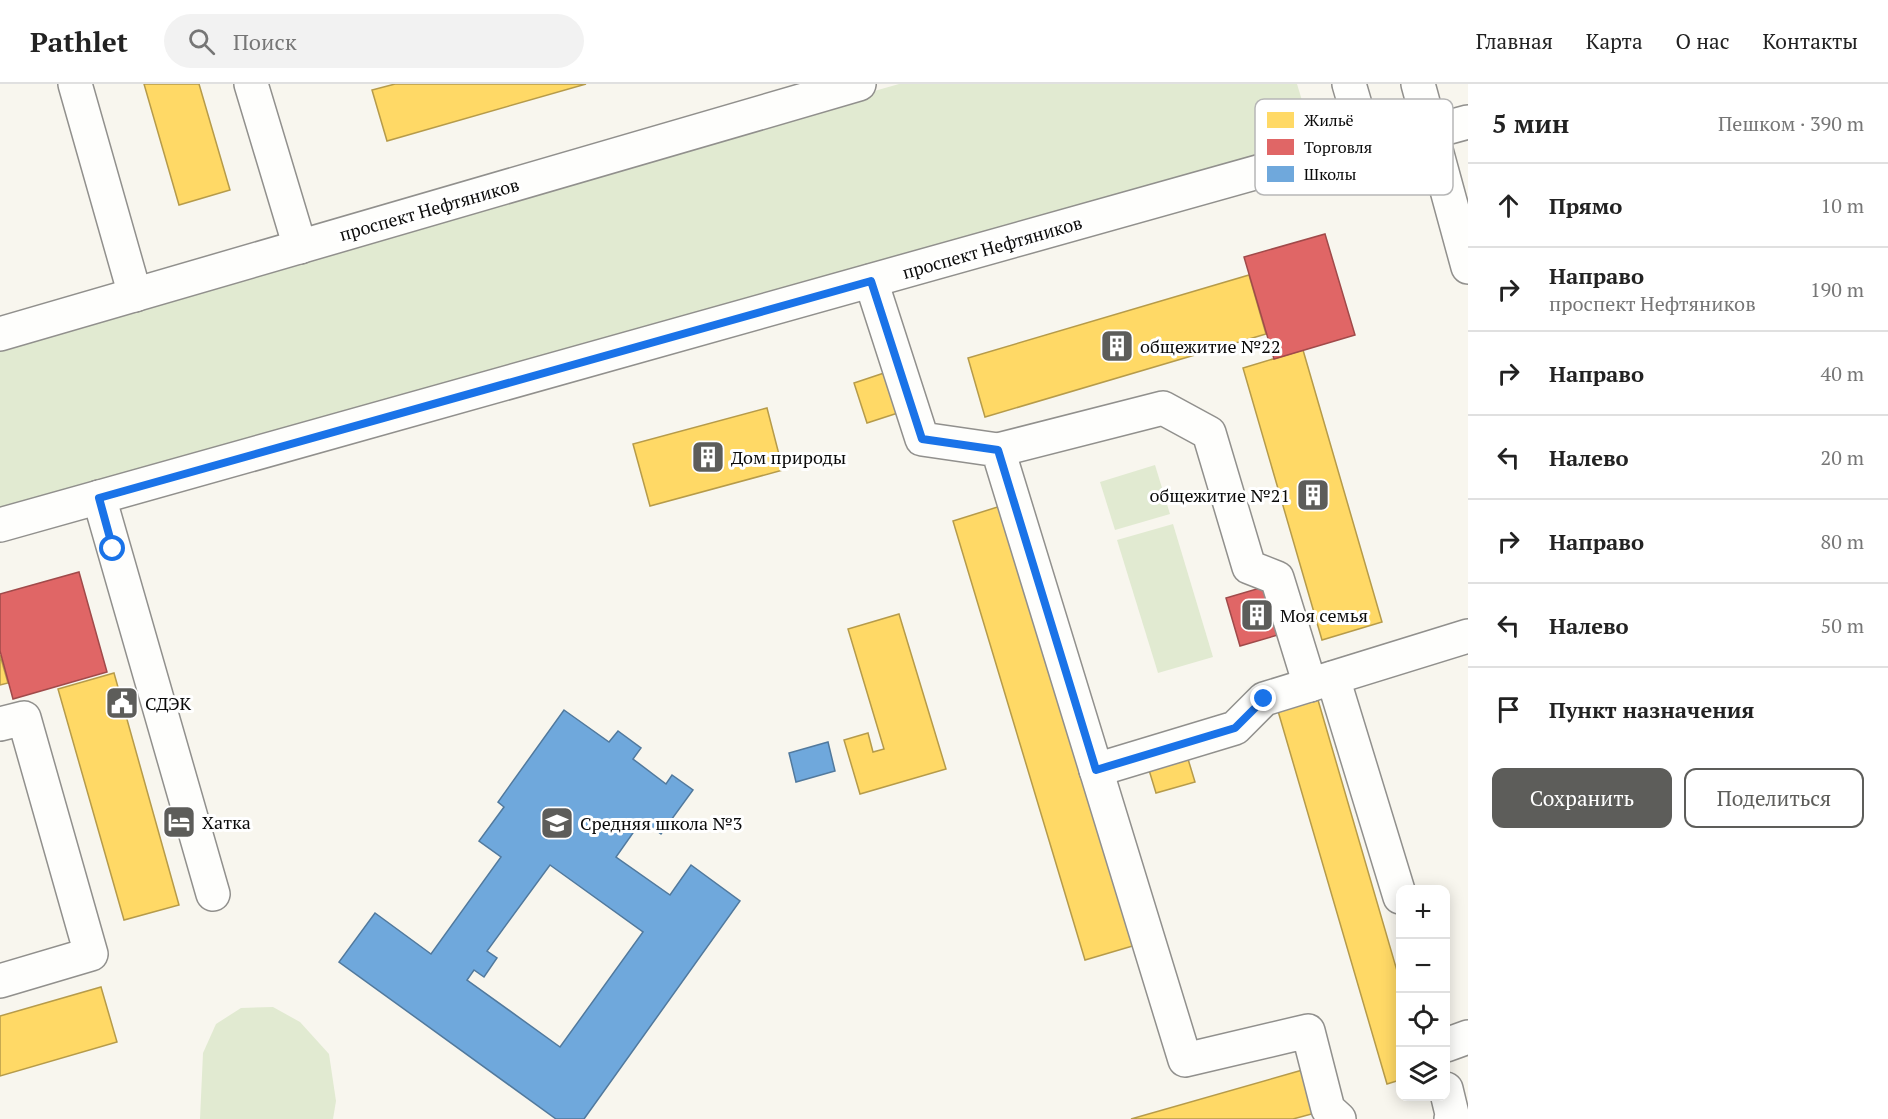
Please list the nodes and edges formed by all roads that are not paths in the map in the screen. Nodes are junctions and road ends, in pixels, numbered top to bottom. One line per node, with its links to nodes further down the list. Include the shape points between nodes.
1 (75, 84): 16 (street)
2 (253, 84): 13 (street)
3 (859, 84): 13 (street, проспект Нефтяников)
4 (1349, 84): 6 (street)
5 (1418, 84): 7 (street)
6 (1353, 99)
7 (1422, 99)
8 (1468, 122): 9 (street, проспект Нефтяников)
9 (1453, 124)
10 (1255, 173): 15 (street, проспект Нефтяников)
11 (1451, 195): 12 (street)
12 (1463, 231): 14 (street)
13 (300, 247): 16 (street, проспект Нефтяников)
14 (1468, 267)
15 (871, 281): 18 (street, via 922,439); 19 (street, проспект Нефтяников)
16 (135, 295): 17 (street, проспект Нефтяников)
17 (0, 334)
18 (998, 450): 22 (street, via 1163,408 1209,433 1249,567 1277,578); 24 (street)
19 (99, 498): 20 (street, проспект Нефтяников); 26 (street)
20 (0, 525)
21 (1468, 636): 22 (street)
22 (1322, 682): 24 (street, via 1264,699 1235,728); 25 (street)
23 (0, 724): 27 (street, via 24,718 91,954)
24 (1096, 770): 31 (street, via 1185,1060 1308,1031 1328,1109)
25 (1397, 885)
26 (213, 894)
27 (0, 981)
28 (1468, 1037): 29 (street)
29 (1450, 1043)
30 (1448, 1101): 32 (street)
31 (1339, 1119)
32 (1452, 1119)

